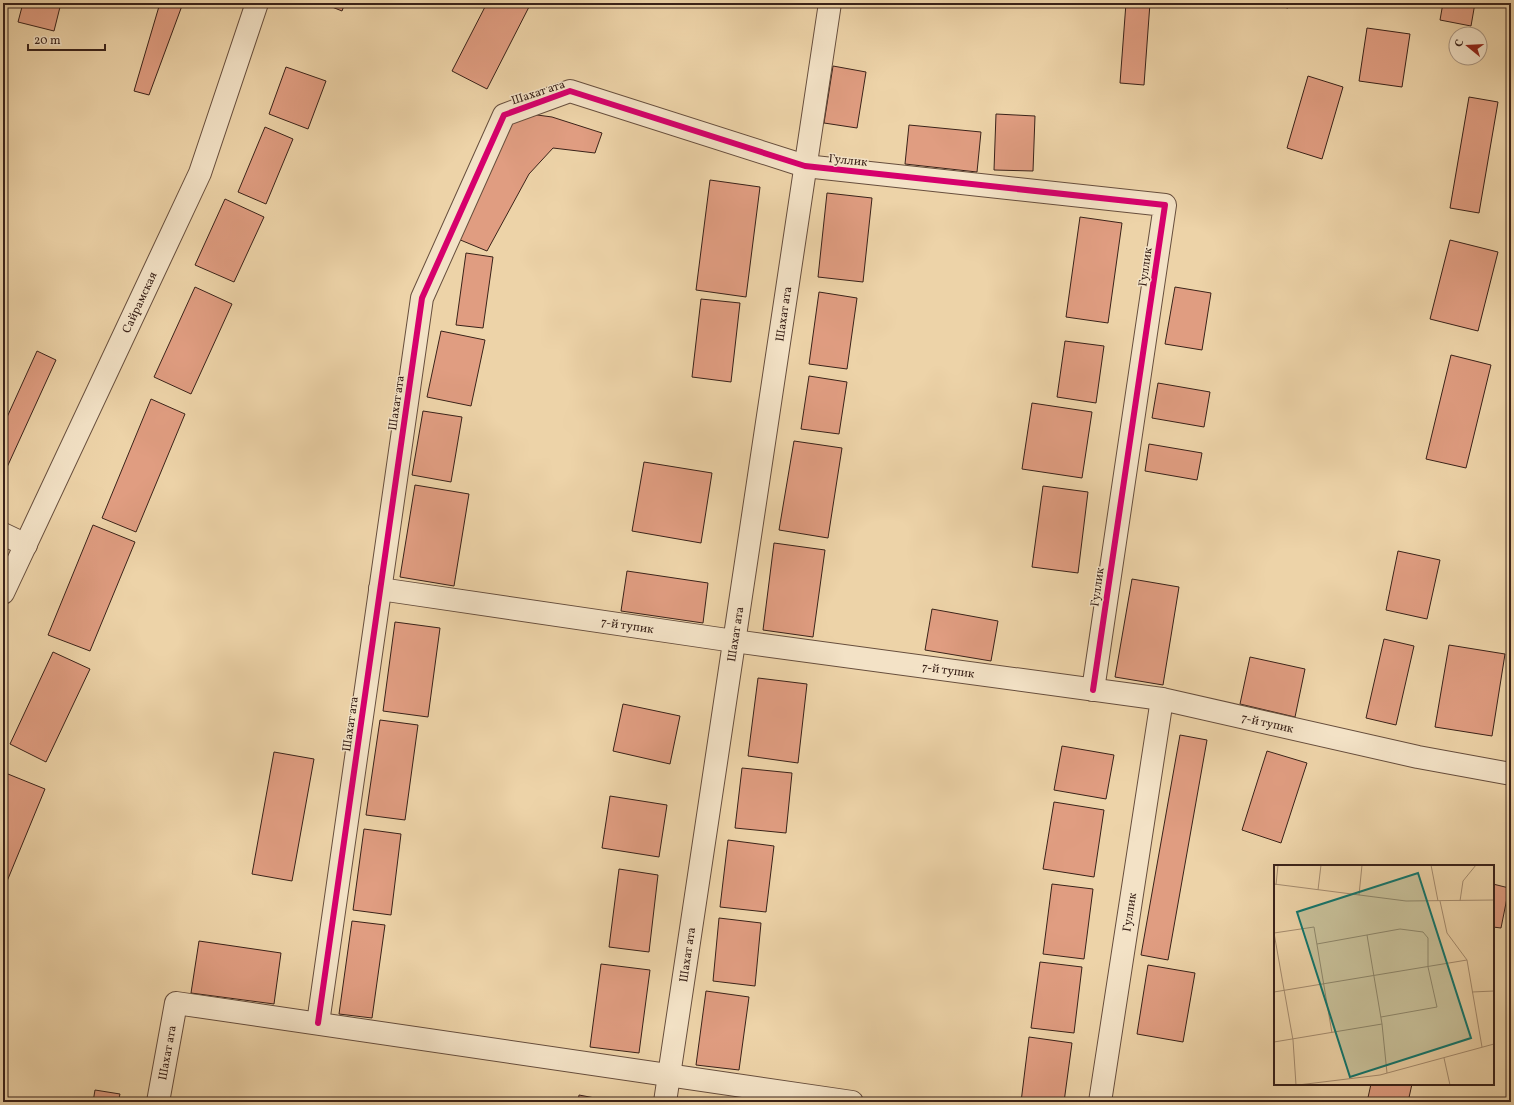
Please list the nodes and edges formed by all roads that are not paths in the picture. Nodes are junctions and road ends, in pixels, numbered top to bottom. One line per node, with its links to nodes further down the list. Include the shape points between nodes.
1 (257, 3): 5 (street, Сайрамская, via 200,173)
2 (830, 3): 3 (street, Шахат ата)
3 (805, 166): 6 (street, Шахат ата, via 570,91 504,115 422,298); 8 (street, Шахат ата); 9 (street, Гуллик, via 1166,205)
4 (3, 534): 5 (street)
5 (26, 545): 7 (street, Сайрамская)
6 (380, 589): 8 (street, 7-й тупик); 12 (street, Шахат ата)
7 (3, 593)
8 (734, 641): 9 (street, 7-й тупик); 13 (street, Шахат ата)
9 (1093, 690): 10 (street, 7-й тупик)
10 (1162, 699): 11 (street, 7-й тупик); 17 (street, Гуллик)
11 (1511, 774)
12 (318, 1023): 13 (street); 14 (street, Шахат ата, via 176,1003)
13 (669, 1076): 15 (street, Шахат ата); 16 (street)
14 (158, 1102)
15 (665, 1102)
16 (852, 1102)
17 (1100, 1102)

